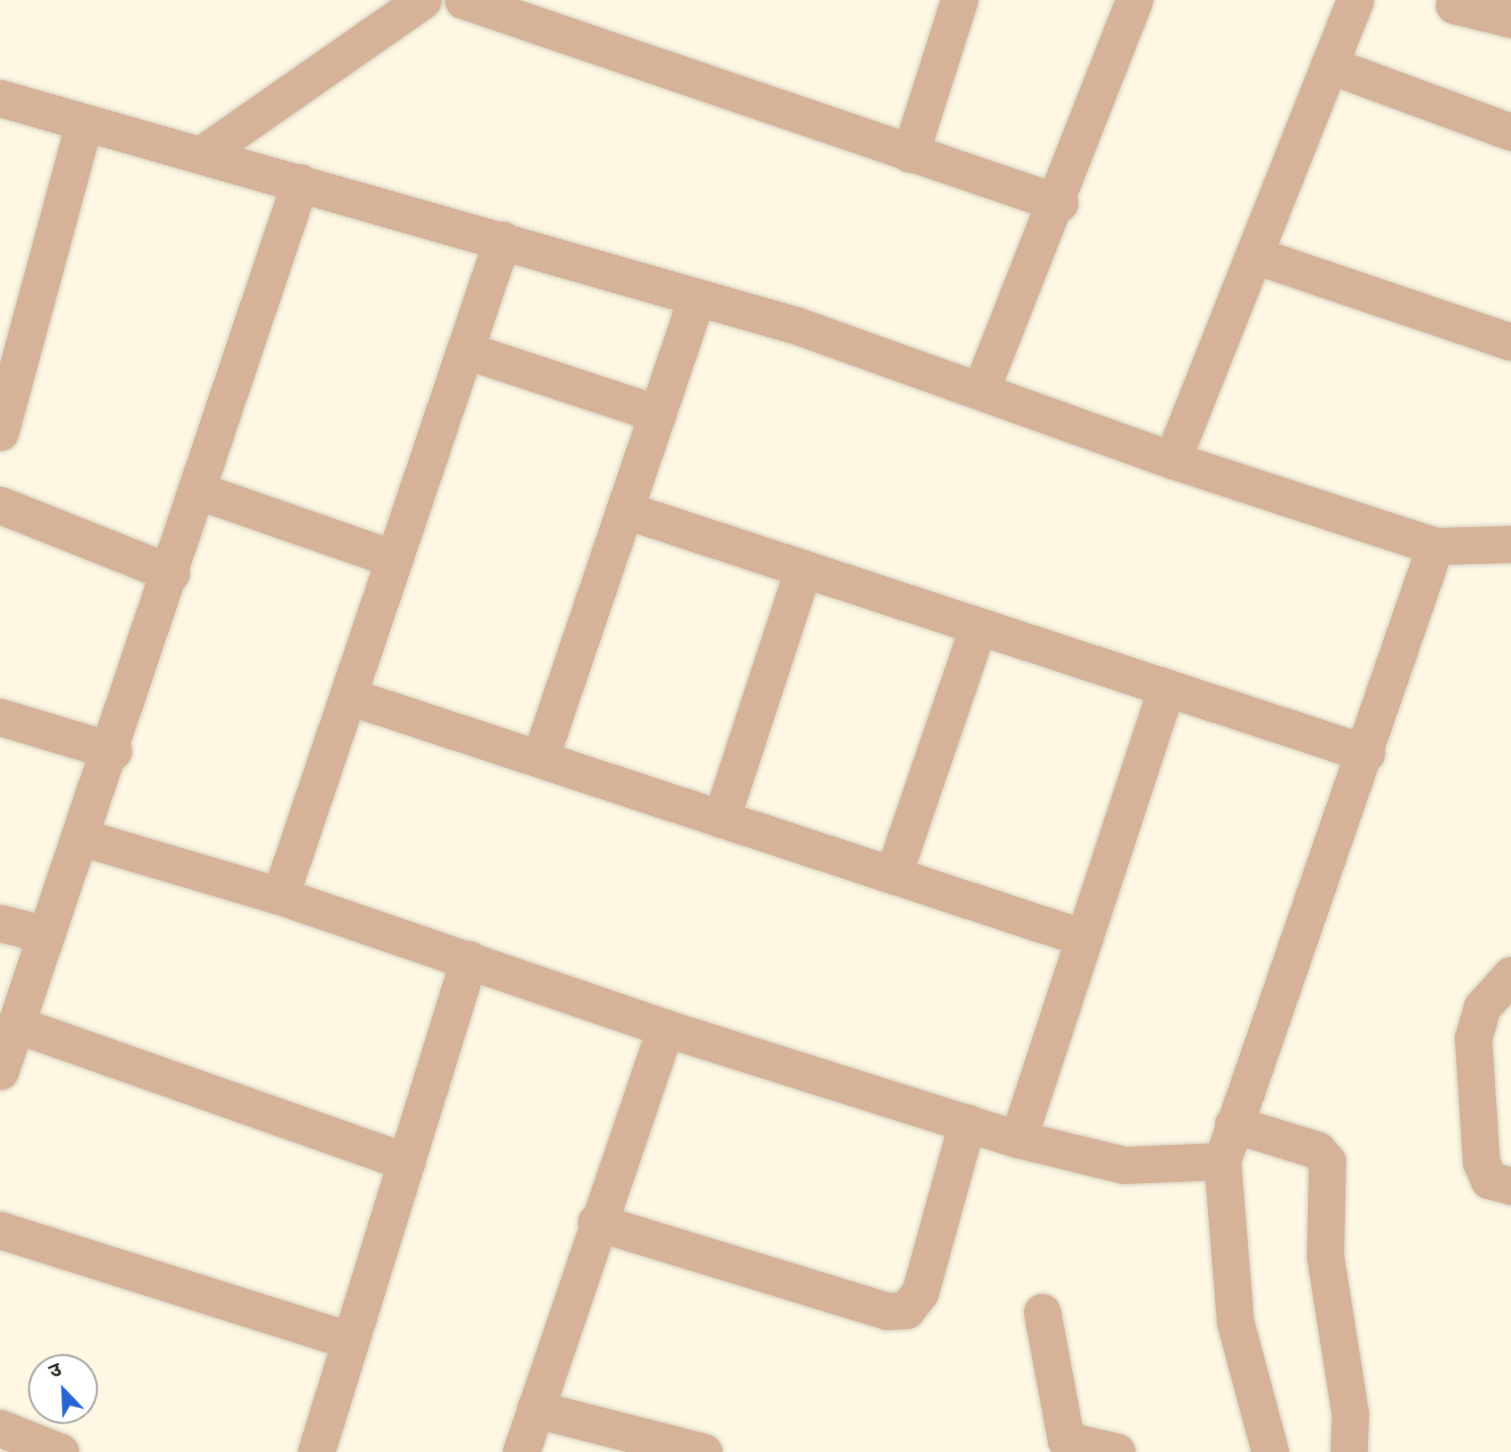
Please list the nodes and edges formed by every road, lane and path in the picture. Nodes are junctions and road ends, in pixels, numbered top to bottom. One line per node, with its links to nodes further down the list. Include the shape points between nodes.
1 (424, 0): 12 (street)
2 (463, 0): 13 (street)
3 (959, 0): 13 (street)
4 (1134, 0): 15 (street)
5 (1355, 0): 8 (street)
6 (1454, 5): 7 (street)
7 (1511, 19)
8 (1329, 65): 11 (street); 17 (street)
9 (0, 97): 10 (street)
10 (84, 123): 12 (street); 23 (street)
11 (1511, 132)
12 (202, 154): 14 (street)
13 (910, 154): 15 (street)
14 (300, 182): 16 (street); 25 (street)
15 (1059, 203): 21 (street)
16 (502, 240): 18 (street); 20 (street)
17 (1254, 255): 19 (street); 24 (street)
18 (697, 297): 21 (street); 22 (street)
19 (1511, 342)
20 (465, 350): 22 (street); 30 (street)
21 (981, 390): 24 (street)
22 (658, 414): 27 (street)
23 (0, 432)
24 (1172, 460): 29 (street)
25 (197, 490): 30 (street); 32 (street)
26 (0, 505): 32 (street)
27 (625, 510): 31 (street); 39 (street)
28 (1511, 544): 29 (street)
29 (1435, 546): 38 (street)
30 (394, 559): 35 (street)
31 (803, 569): 33 (street); 40 (street)
32 (171, 573): 37 (street)
33 (978, 627): 34 (street); 42 (street)
34 (1166, 688): 38 (street); 46 (street)
35 (348, 695): 39 (street); 43 (street)
36 (0, 717): 37 (street)
37 (113, 751): 41 (street)
38 (1366, 752): 53 (street)
39 (540, 758): 40 (street)
40 (721, 819): 42 (street)
41 (84, 838): 43 (street); 45 (street)
42 (893, 875): 46 (street)
43 (280, 896): 47 (street)
44 (0, 923): 45 (street)
45 (44, 934): 49 (street)
46 (1084, 938): 54 (street)
47 (469, 959): 50 (street); 56 (street)
48 (1511, 975): 57 (street, via 1482,1007 1473,1038 1484,1173)
49 (15, 1024): 51 (street); 56 (street)
50 (665, 1028): 52 (street); 58 (street)
51 (0, 1071)
52 (967, 1122): 54 (street); 58 (street, via 920,1292 906,1310 887,1311)
53 (1233, 1124): 55 (street); 71 (street, via 1317,1150 1327,1161 1325,1256 1349,1402)
54 (1018, 1139): 55 (street, via 1124,1165)
55 (1222, 1161): 70 (street, via 1235,1321)
56 (406, 1162): 61 (street)
57 (1511, 1186)
58 (596, 1222): 62 (street)
59 (0, 1230): 61 (street)
60 (1042, 1312): 69 (street, via 1066,1440)
61 (348, 1340): 66 (street)
62 (535, 1409): 64 (street); 67 (street)
63 (0, 1428): 65 (street)
64 (659, 1446): 68 (street)
65 (60, 1452)
66 (316, 1452)
67 (521, 1452)
68 (704, 1452)
69 (1117, 1452)
70 (1270, 1452)
71 (1349, 1452)

